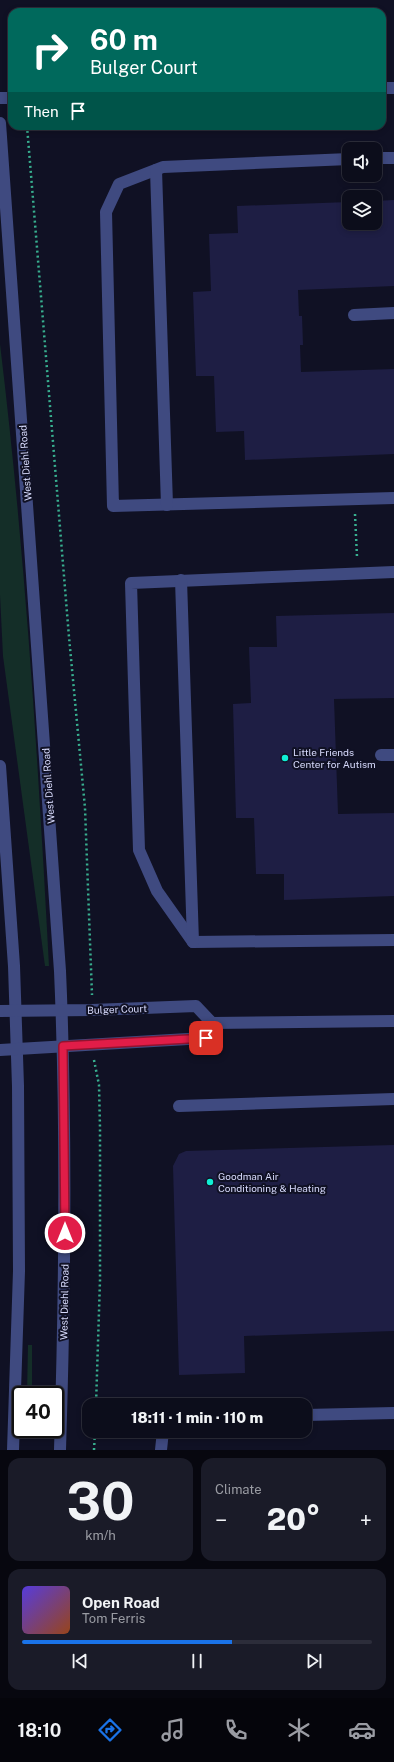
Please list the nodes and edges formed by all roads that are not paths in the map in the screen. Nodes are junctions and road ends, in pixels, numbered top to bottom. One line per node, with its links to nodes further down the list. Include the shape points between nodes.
1 (0, 123): 17 (street, West Diehl Road)
2 (382, 158): 3 (street)
3 (394, 158)
4 (342, 159): 5 (street)
5 (156, 170): 9 (street); 9 (street, via 119,184 106,212 113,506)
6 (394, 313): 7 (street)
7 (354, 315)
8 (394, 498): 9 (street)
9 (167, 505)
10 (394, 572): 11 (street)
11 (181, 580): 16 (street); 16 (street, via 131,582 139,850 157,891)
12 (394, 754): 13 (street)
13 (381, 755)
14 (0, 766): 19 (street)
15 (394, 940): 16 (street)
16 (193, 942)
17 (62, 1010): 19 (street, Bulger Court); 21 (street, Bulger Court, via 196,1006); 22 (street, West Diehl Road)
18 (0, 1011): 19 (street, Bulger Court)
19 (15, 1011): 23 (street)
20 (394, 1020): 21 (street)
21 (212, 1023): 22 (street, via 206,1038)
22 (63, 1046): 23 (street); 31 (street, West Diehl Road, via 65,1233)
23 (16, 1049): 24 (street); 30 (street, via 19,1271)
24 (0, 1050)
25 (394, 1099): 26 (street)
26 (178, 1106)
27 (394, 1413): 28 (street)
28 (312, 1415)
29 (162, 1438): 32 (street)
30 (13, 1450)
31 (60, 1450)
32 (161, 1450)

